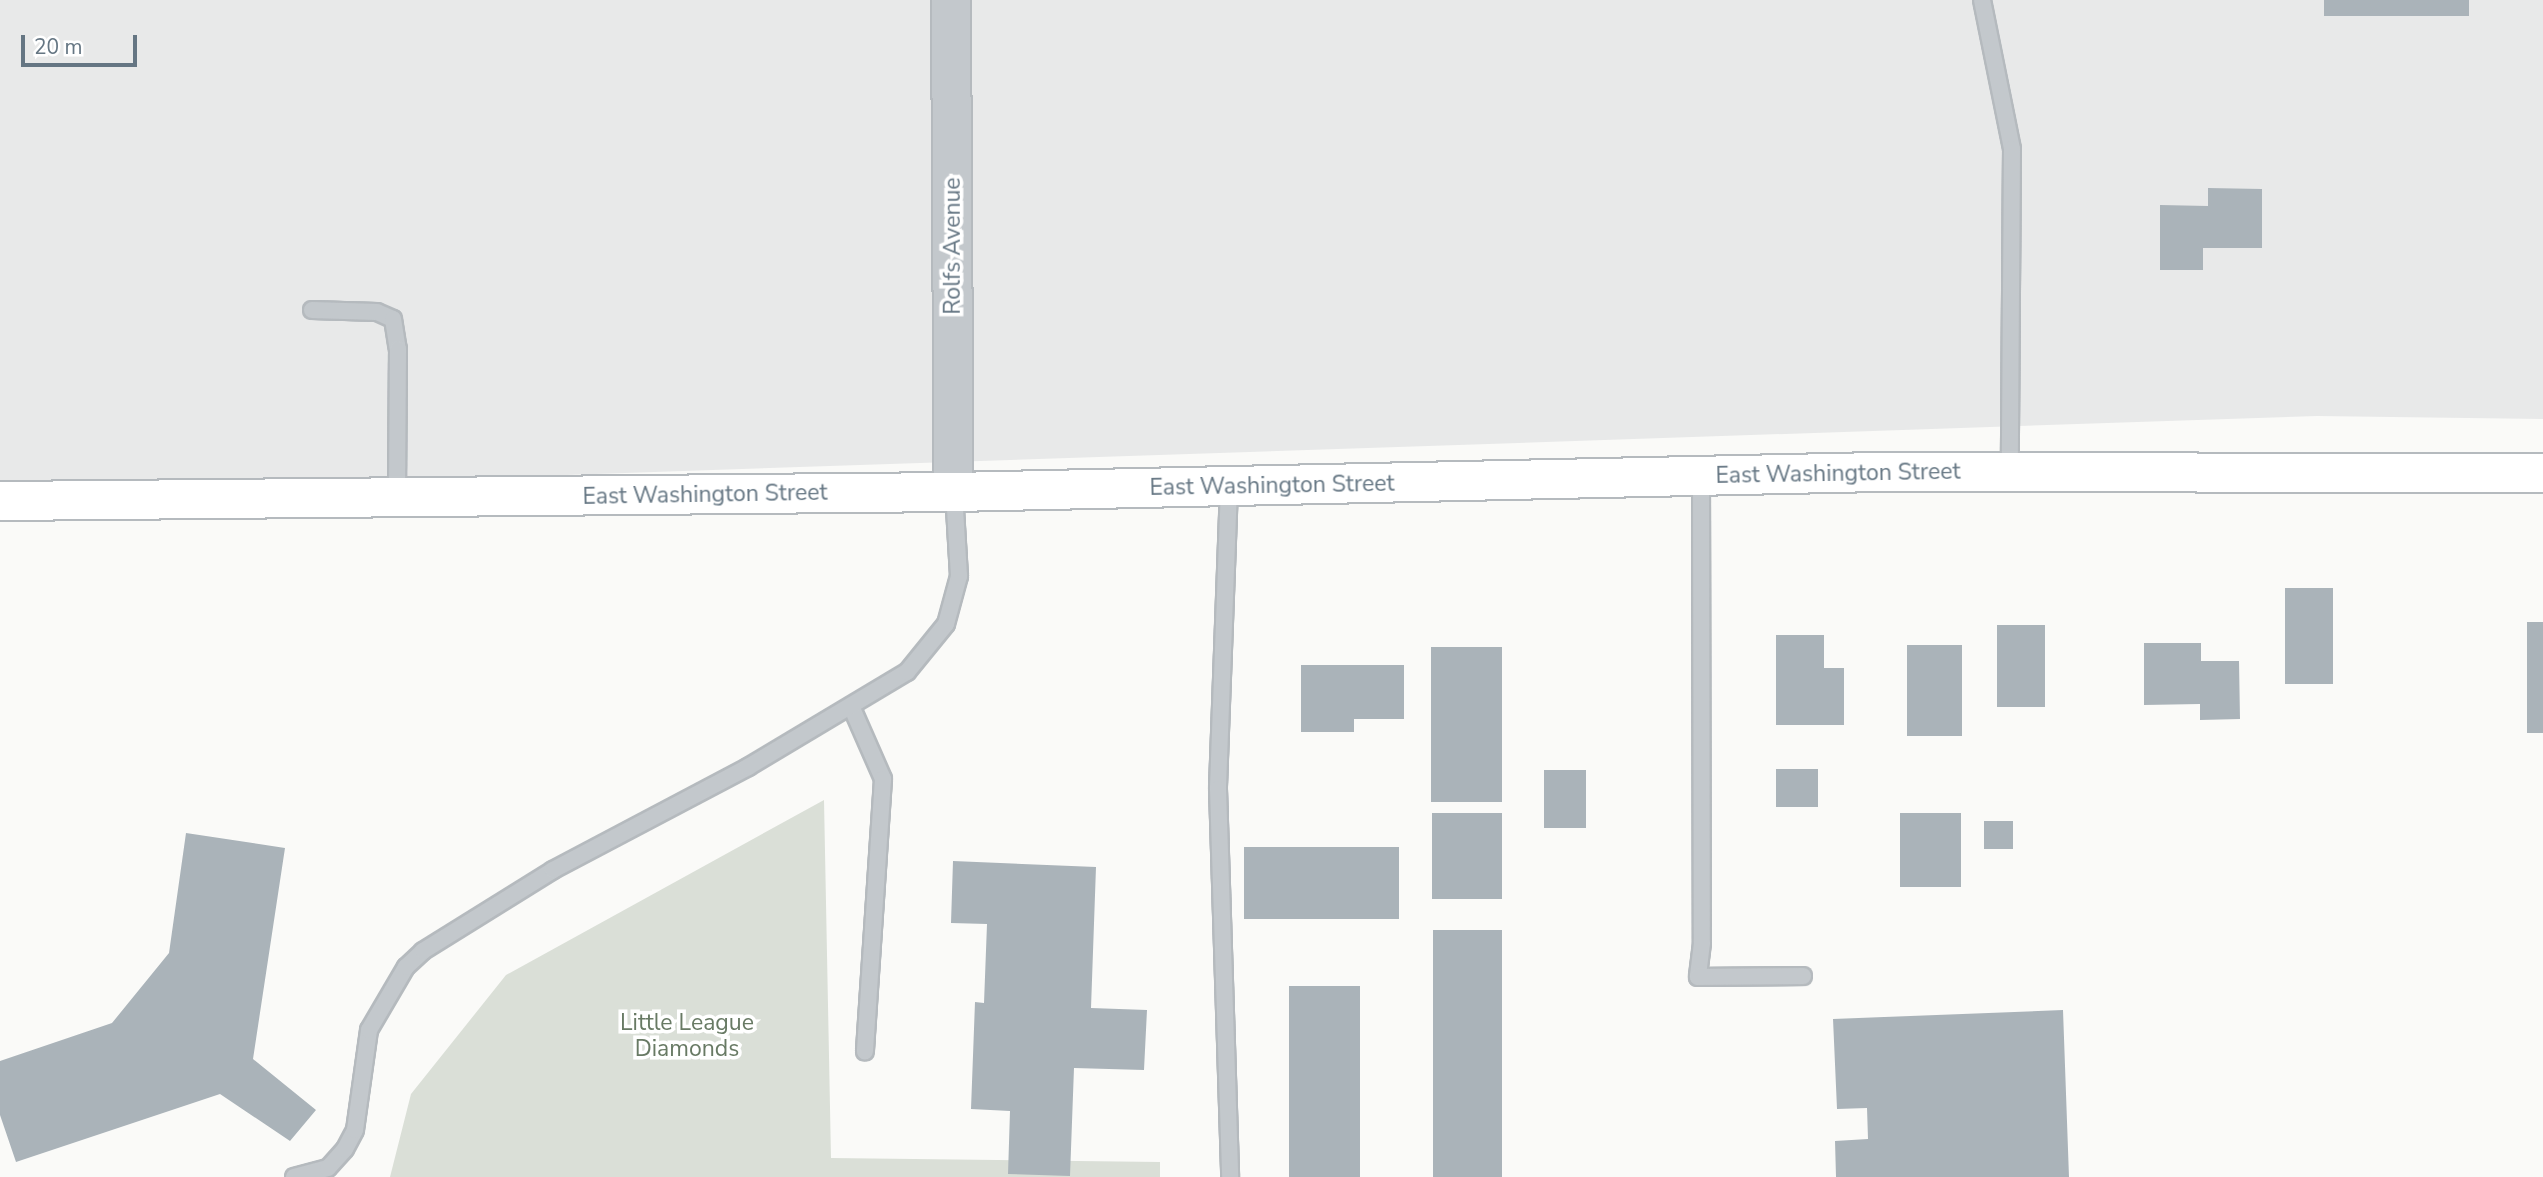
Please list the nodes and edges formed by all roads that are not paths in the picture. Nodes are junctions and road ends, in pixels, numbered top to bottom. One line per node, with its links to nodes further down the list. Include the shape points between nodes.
1 (951, 0): 8 (street, Rolfs Avenue)
2 (1982, 0): 4 (lane, via 2012,149)
3 (313, 310): 9 (lane, via 377,312 393,319 398,349)
4 (2010, 472): 5 (main road, East Washington Street); 6 (main road, East Washington Street)
5 (2543, 473)
6 (1701, 476): 7 (main road, East Washington Street); 12 (lane, via 1702,943 1698,977)
7 (1229, 486): 8 (main road, East Washington Street); 15 (lane, via 1218,789)
8 (954, 492): 9 (main road, East Washington Street); 11 (lane, via 959,576 946,624 907,672)
9 (397, 498): 10 (main road, East Washington Street)
10 (0, 501)
11 (851, 706): 13 (lane, via 883,779); 14 (lane, via 748,767 553,870 424,951 406,967 369,1030 355,1130 345,1149 328,1168)
12 (1803, 976)
13 (866, 1051)
14 (294, 1177)
15 (1230, 1177)

